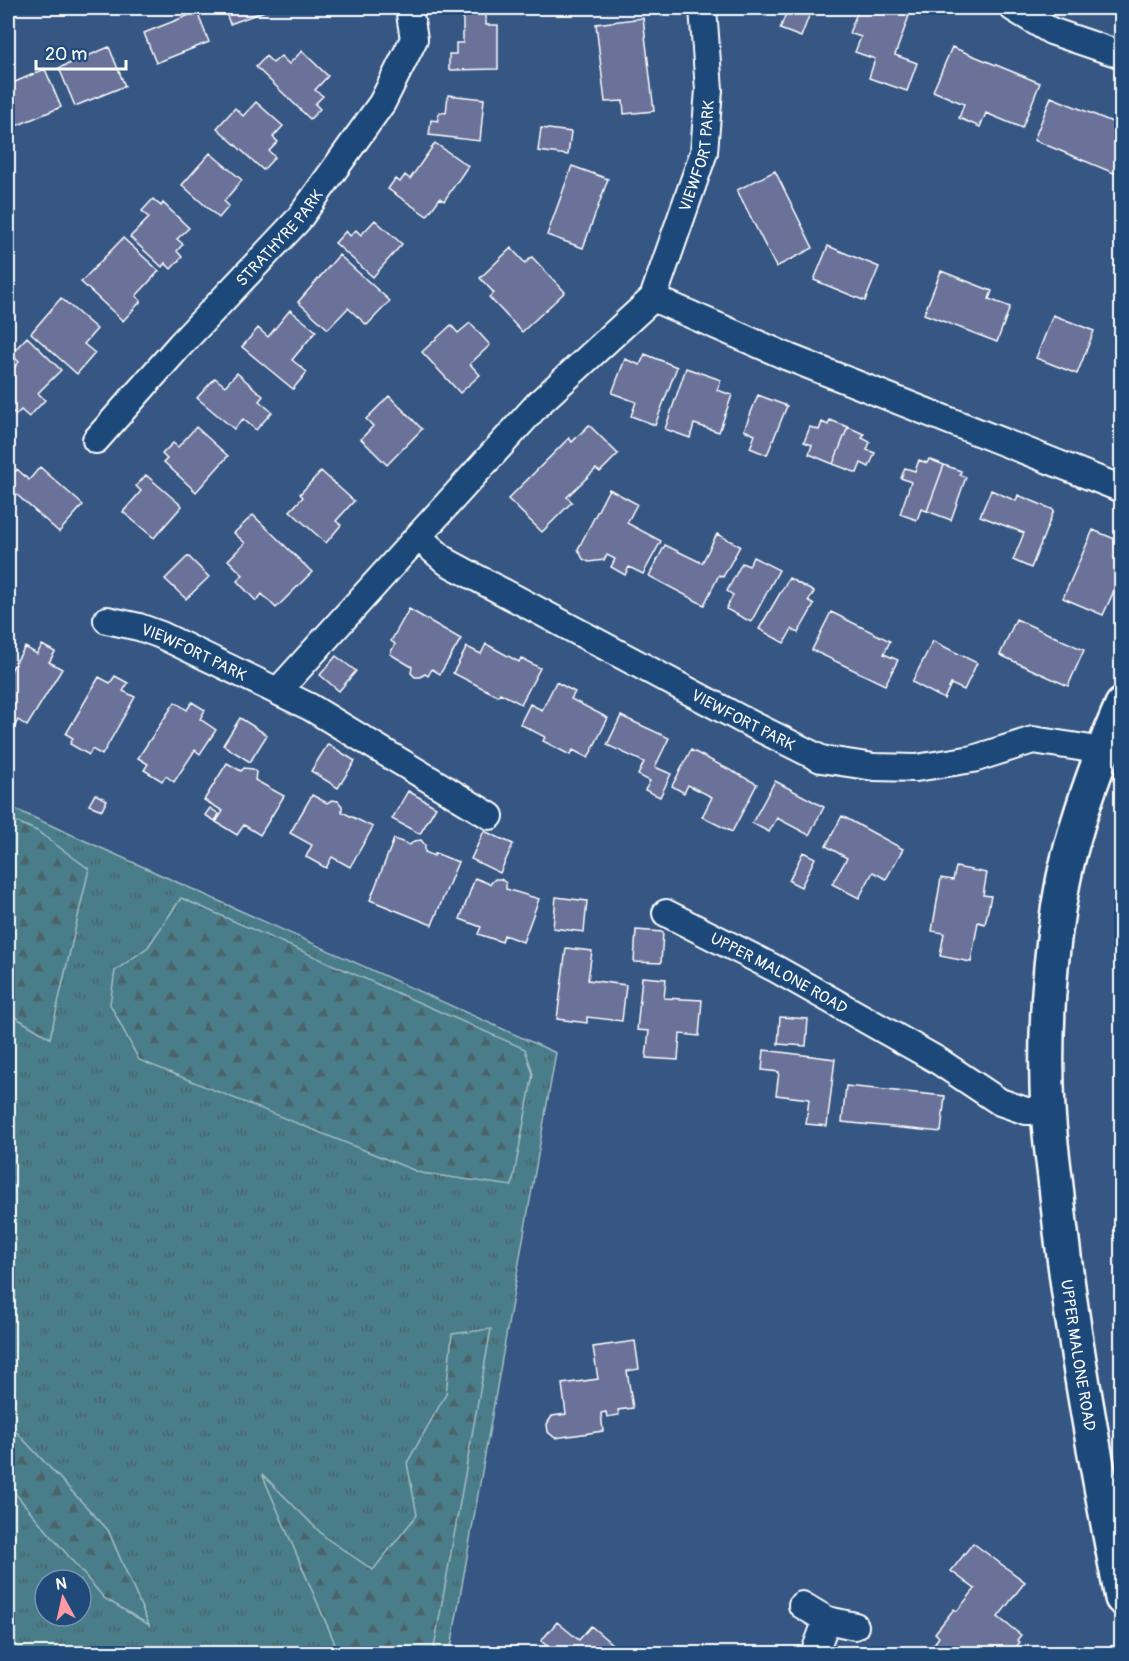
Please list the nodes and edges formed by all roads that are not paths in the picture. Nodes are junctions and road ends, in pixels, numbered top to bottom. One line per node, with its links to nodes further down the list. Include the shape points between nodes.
1 (409, 8): 6 (street, STRATHYRE PARK, via 414,39 382,103 298,220)
2 (703, 8): 5 (street, VIEWFORT PARK, via 709,90 704,152)
3 (1013, 8): 4 (street, via 1051,31)
4 (1122, 55)
5 (653, 298): 7 (street, via 788,357); 8 (street, VIEWFORT PARK, via 538,404)
6 (96, 440)
7 (1122, 489)
8 (418, 537): 10 (street, VIEWFORT PARK); 12 (street, VIEWFORT PARK, via 447,562 821,759 874,768 916,768 973,759 1033,740)
9 (107, 620): 10 (street, VIEWFORT PARK, via 161,635)
10 (278, 691): 13 (street, VIEWFORT PARK, via 310,706)
11 (1122, 705): 12 (main road, UPPER MALONE ROAD)
12 (1101, 754): 15 (main road, UPPER MALONE ROAD, via 1063,882 1052,966)
13 (490, 816)
14 (666, 913): 15 (street, UPPER MALONE ROAD, via 776,969 937,1060 1000,1102 1026,1111)
15 (1048, 1111): 16 (main road, UPPER MALONE ROAD, via 1067,1282)
16 (1122, 1598)
17 (802, 1605): 18 (street)
18 (827, 1620): 19 (street); 20 (street)
19 (855, 1626)
20 (814, 1653)

